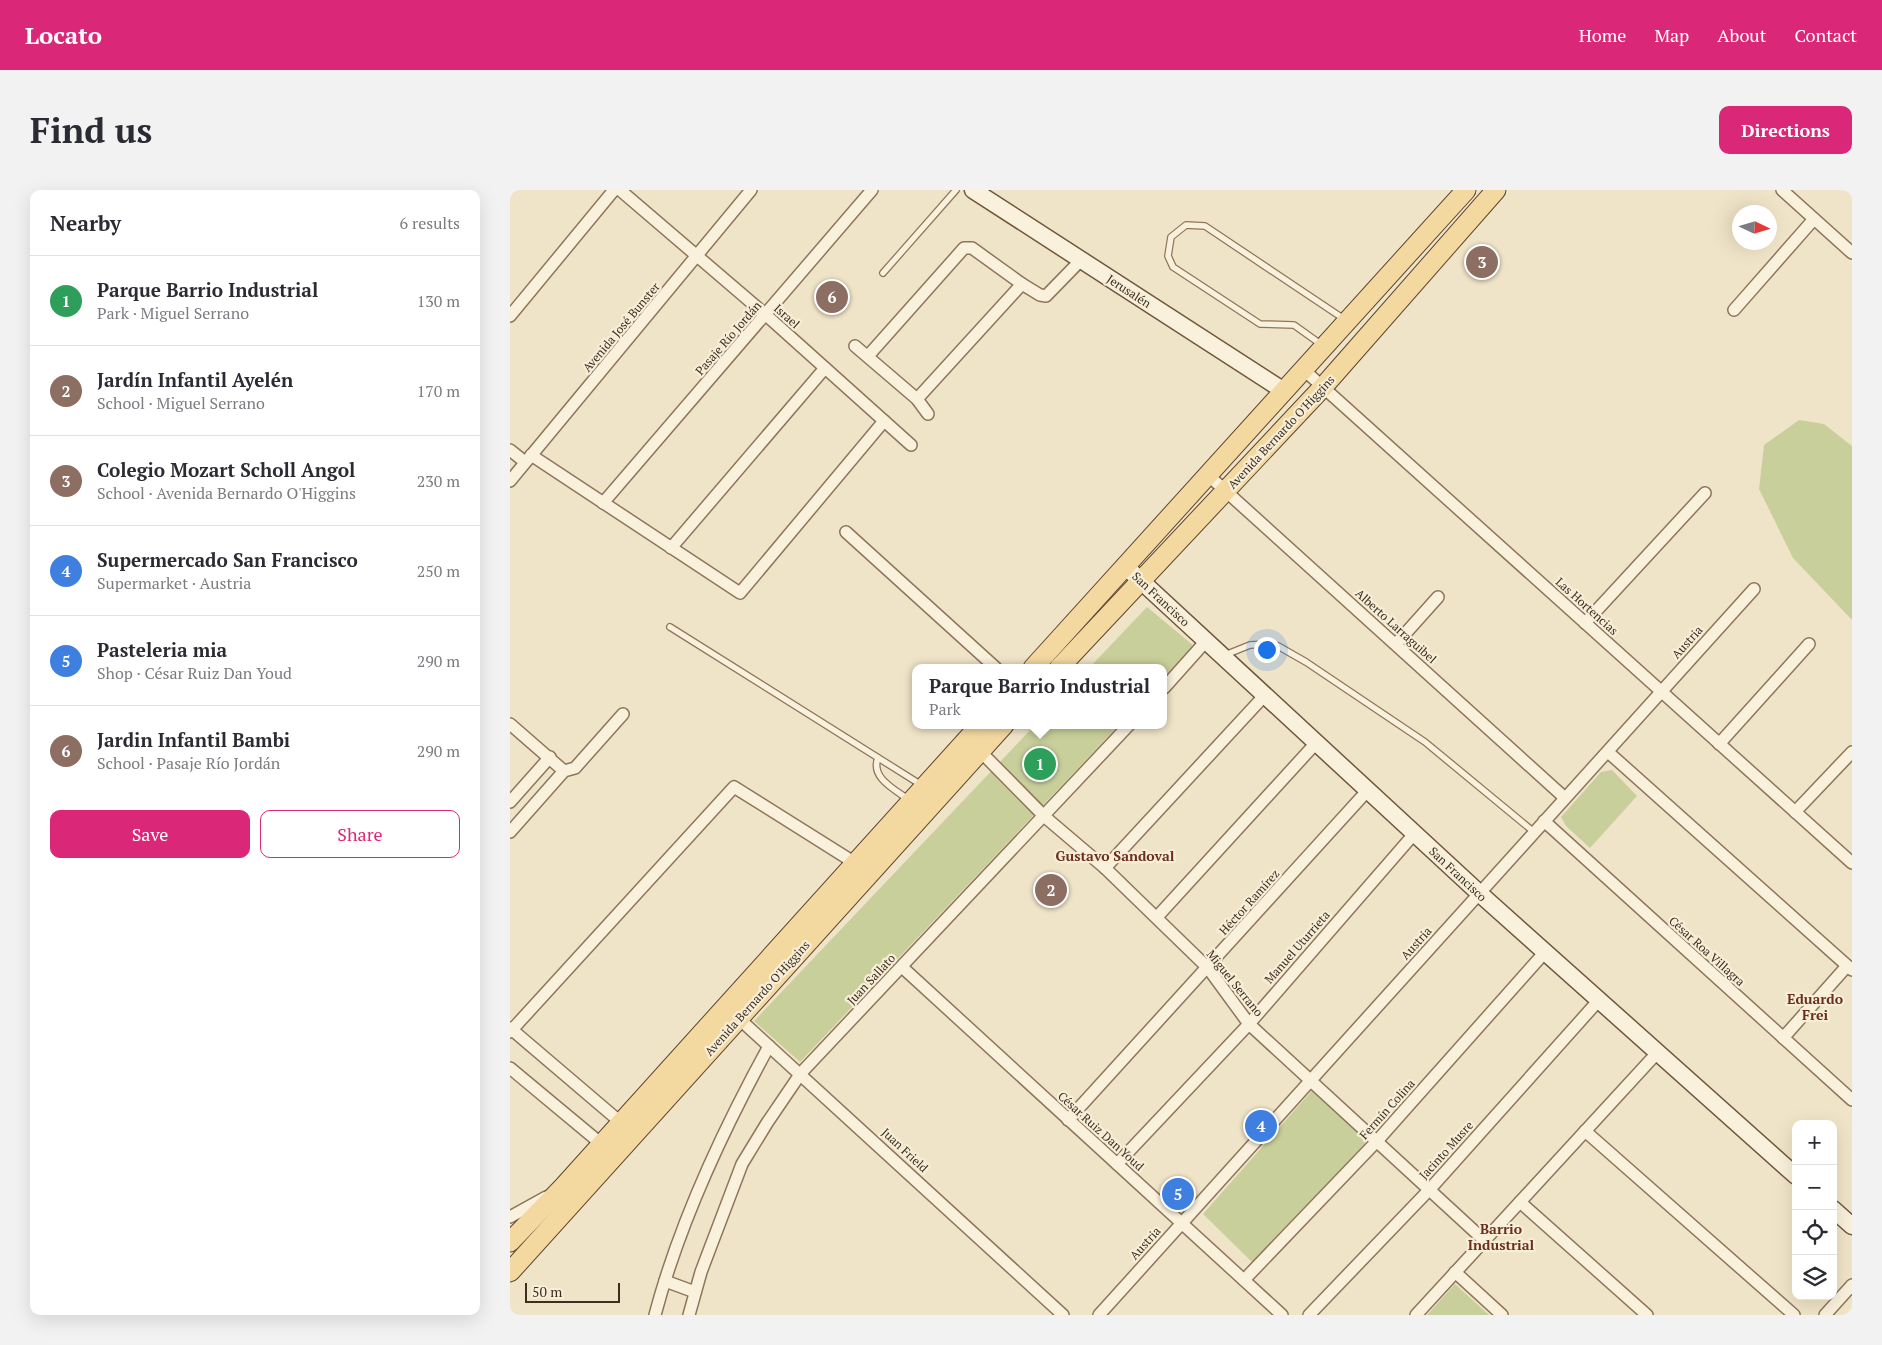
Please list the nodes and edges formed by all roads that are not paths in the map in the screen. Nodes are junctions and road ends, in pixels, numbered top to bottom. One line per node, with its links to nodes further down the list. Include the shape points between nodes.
1 (614, 190): 18 (street)
2 (620, 190): 12 (street, Israel)
3 (751, 190): 12 (street, Avenida José Bunster)
4 (872, 190): 17 (street, Pasaje Río Jordán)
5 (956, 190): 14 (lane)
6 (973, 190): 13 (street, Jerusalén)
7 (1466, 190): 19 (main road, Avenida Bernardo O'Higgins)
8 (1496, 190): 25 (main road, Avenida Bernardo O'Higgins)
9 (1782, 190): 10 (street)
10 (1814, 219): 11 (street); 16 (street)
11 (1852, 253)
12 (698, 257): 17 (street, Israel); 32 (street, Avenida José Bunster)
13 (1080, 260): 15 (street, via 1046,296); 26 (street, Jerusalén)
14 (883, 273)
15 (1022, 284): 22 (street, via 972,248 964,248); 27 (street)
16 (1734, 310)
17 (766, 315): 23 (street, Israel); 37 (street, Pasaje Río Jordán)
18 (510, 316)
19 (1347, 322): 21 (main road, Avenida Bernardo O'Higgins); 21 (lane, via 1205,226 1186,225 1171,237 1168,256 1173,267 1260,324 1294,325)
20 (855, 346): 22 (street)
21 (1324, 347): 24 (main road, Avenida Bernardo O'Higgins)
22 (868, 356): 27 (street)
23 (824, 368): 29 (street, Israel); 39 (street)
24 (1304, 370): 25 (street, Las Hortencias); 26 (main road, Avenida Bernardo O'Higgins)
25 (1323, 387): 35 (main road, Avenida Bernardo O'Higgins); 44 (street, Las Hortencias)
26 (1284, 392): 33 (main road, Avenida Bernardo O'Higgins)
27 (917, 399): 28 (street)
28 (928, 414)
29 (884, 421): 30 (street, Israel); 39 (street, via 740,593)
30 (911, 445)
31 (510, 450): 32 (street)
32 (528, 459): 34 (street, Avenida José Bunster); 37 (street)
33 (1208, 475): 35 (street, Alberto Larraguibel); 40 (main road, Avenida Bernardo O'Higgins)
34 (510, 481)
35 (1226, 491): 41 (main road, Avenida Bernardo O'Higgins); 47 (street, Alberto Larraguibel)
36 (1705, 493): 44 (street)
37 (604, 503): 39 (street)
38 (846, 532): 50 (street)
39 (671, 548)
40 (1125, 566): 41 (street, San Francisco); 51 (main road, Avenida Bernardo O'Higgins)
41 (1142, 581): 46 (street, San Francisco); 52 (main road, Avenida Bernardo O'Higgins)
42 (1754, 589): 54 (street, Austria)
43 (1438, 597): 47 (street)
44 (1585, 623): 54 (street, Las Hortencias)
45 (670, 627): 66 (lane)
46 (1206, 641): 49 (street, San Francisco); 53 (street)
47 (1396, 644): 70 (street, Alberto Larraguibel)
48 (1809, 644): 62 (street)
49 (1223, 656): 55 (street, San Francisco); 77 (lane, via 1250,645 1278,646 1320,670 1419,737)
50 (992, 664)
51 (1037, 664)
52 (1063, 664)
53 (1167, 685)
54 (1661, 691): 62 (street, Las Hortencias); 63 (street, Austria)
55 (1265, 695): 61 (street, San Francisco); 81 (street)
56 (623, 714): 67 (street, via 575,768)
57 (510, 724): 65 (street)
58 (995, 729): 60 (main road, Avenida Bernardo O'Higgins)
59 (1125, 729): 74 (street, Juan Sallato)
60 (976, 738): 68 (main road, Avenida Bernardo O'Higgins); 74 (street, Miguel Serrano); 89 (main road, Avenida Bernardo O'Higgins)
61 (1316, 743): 69 (street, San Francisco); 83 (street)
62 (1719, 744): 73 (street, Las Hortencias)
63 (1608, 752): 70 (street, Austria); 87 (street)
64 (1852, 752): 73 (street)
65 (550, 758): 67 (street); 72 (street)
66 (878, 758): 68 (lane); 71 (lane, via 879,777)
67 (564, 771): 76 (street)
68 (924, 787): 71 (main road, Avenida Bernardo O'Higgins)
69 (1368, 790): 78 (street, San Francisco); 86 (street, Héctor Ramírez)
70 (1565, 798): 75 (street, Austria)
71 (911, 801): 79 (main road, Avenida Bernardo O'Higgins)
72 (510, 802)
73 (1795, 812): 80 (street, Las Hortencias)
74 (1044, 817): 81 (street, Miguel Serrano); 85 (street, Juan Sallato)
75 (1544, 821): 77 (street, Austria); 92 (street, César Roa Villagra)
76 (510, 832)
77 (1534, 832): 82 (street, Austria)
78 (1414, 834): 82 (street, San Francisco); 90 (street, Manuel Uturrieta)
79 (855, 863): 89 (main road, Avenida Bernardo O'Higgins); 91 (street, via 734,787)
80 (1852, 863)
81 (1105, 868): 83 (street, Miguel Serrano)
82 (1479, 893): 84 (street, San Francisco); 97 (street, Austria)
83 (1157, 917): 86 (street, Miguel Serrano)
84 (1545, 952): 88 (street, San Francisco); 102 (street, Fermín Colina)
85 (902, 967): 96 (street, Juan Sallato); 99 (street, César Ruiz Dan Youd)
86 (1208, 968): 90 (street, Miguel Serrano); 99 (street, Héctor Ramírez)
87 (1850, 968): 92 (street)
88 (1599, 1000): 94 (street, San Francisco); 107 (street, Jacinto Musre)
89 (732, 1013): 93 (street, Juan Frield); 100 (main road, Avenida Bernardo O'Higgins)
90 (1249, 1024): 97 (street, Miguel Serrano); 104 (street, Manuel Uturrieta)
91 (511, 1030): 100 (street)
92 (1782, 1038): 98 (street, César Roa Villagra)
93 (769, 1046): 96 (street, Juan Frield); 118 (street, via 703,1181)
94 (1658, 1053): 101 (street); 105 (street, San Francisco)
95 (510, 1068): 103 (street)
96 (801, 1073): 120 (street, Juan Sallato, via 742,1164); 123 (street, Juan Frield)
97 (1311, 1080): 102 (street, Miguel Serrano); 111 (street, Austria)
98 (1852, 1100)
99 (1068, 1120): 104 (street, César Ruiz Dan Youd)
100 (627, 1129): 103 (main road, Avenida Bernardo O'Higgins)
101 (1585, 1131): 108 (street); 130 (street)
102 (1377, 1141): 107 (street, Miguel Serrano); 117 (street, Fermín Colina)
103 (608, 1150): 106 (main road, Avenida Bernardo O'Higgins); 115 (main road, Avenida Bernardo O'Higgins)
104 (1117, 1164): 111 (street, César Ruiz Dan Youd)
105 (1792, 1172)
106 (564, 1187): 110 (street); 113 (main road, Avenida Bernardo O'Higgins)
107 (1430, 1189): 114 (street, Miguel Serrano); 126 (street, Jacinto Musre)
108 (1520, 1202): 114 (street); 129 (street)
109 (1834, 1210): 112 (street)
110 (510, 1217)
111 (1182, 1224): 117 (street, César Ruiz Dan Youd); 124 (street, Austria)
112 (1852, 1226)
113 (512, 1240)
114 (1486, 1241): 116 (street)
115 (510, 1272)
116 (1455, 1272): 127 (street); 128 (street)
117 (1244, 1280): 125 (street, César Ruiz Dan Youd)
118 (665, 1281): 120 (street); 121 (street)
119 (1852, 1285): 131 (street)
120 (695, 1292): 122 (street, Juan Sallato)
121 (655, 1315)
122 (689, 1315)
123 (1063, 1315)
124 (1099, 1315)
125 (1282, 1315)
126 (1309, 1315)
127 (1416, 1315)
128 (1502, 1315)
129 (1647, 1315)
130 (1794, 1315)
131 (1825, 1315)

